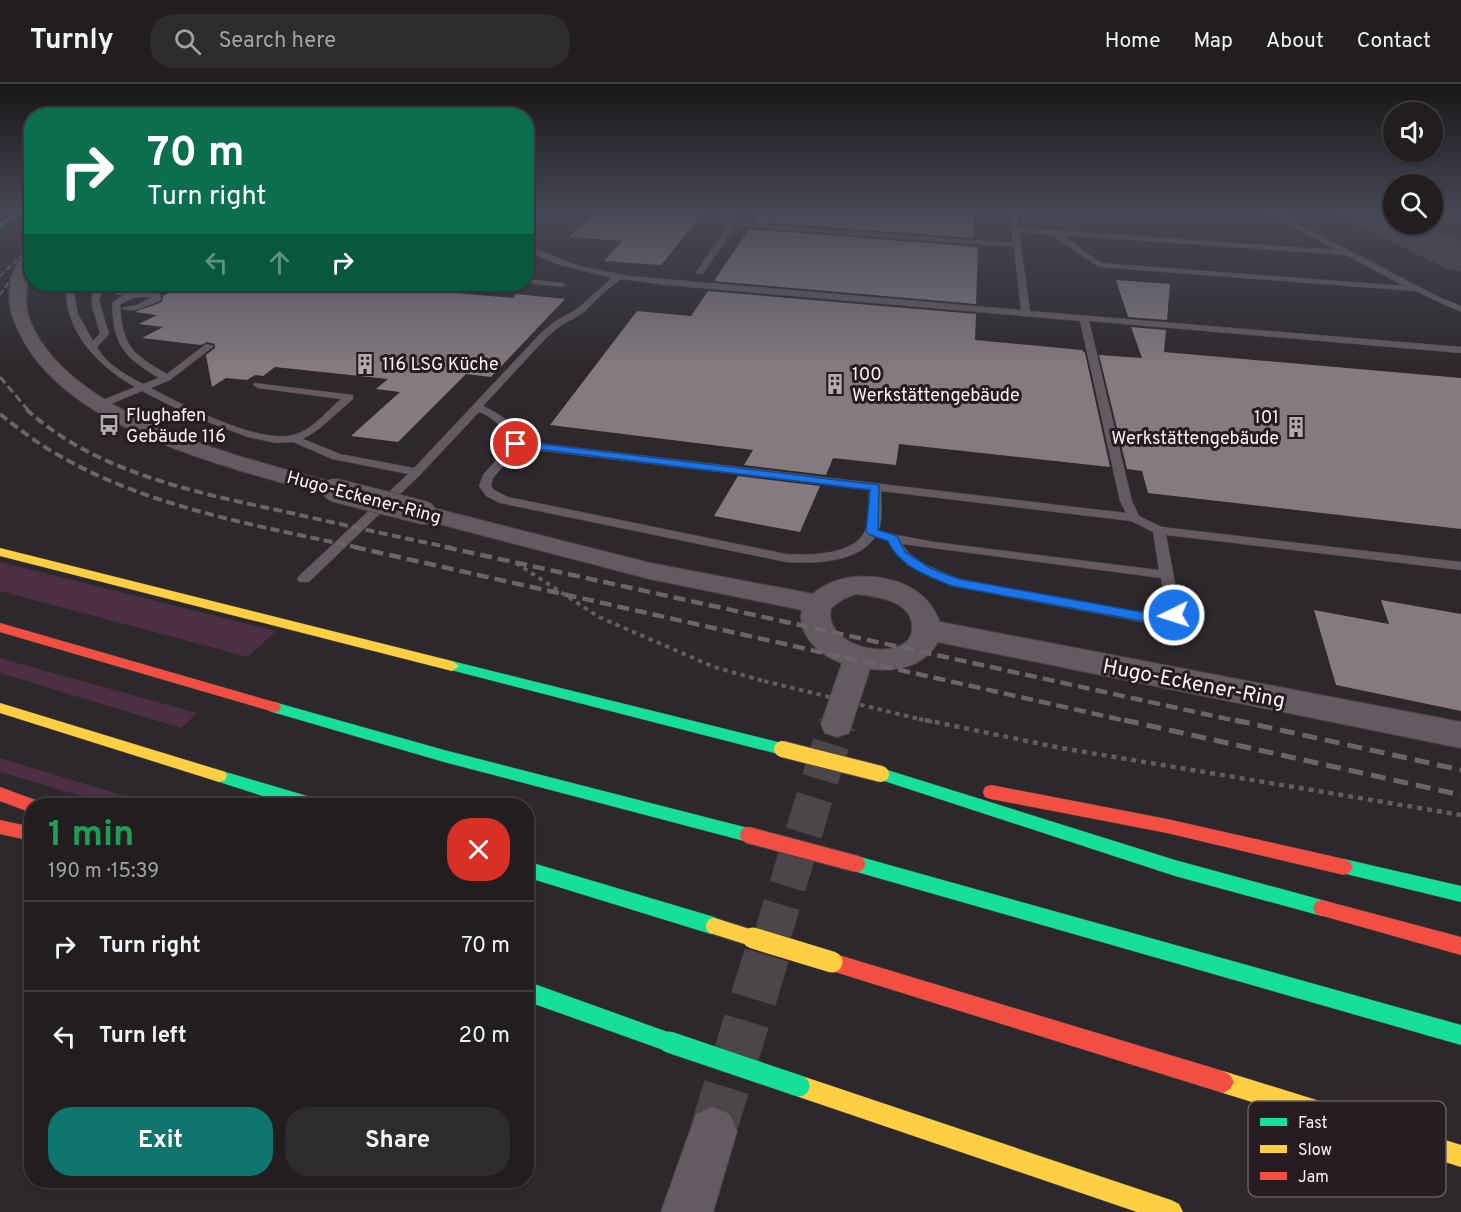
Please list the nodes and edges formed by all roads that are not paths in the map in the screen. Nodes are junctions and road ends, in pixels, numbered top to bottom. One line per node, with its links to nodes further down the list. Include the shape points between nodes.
1 (569, 264): 8 (lane)
2 (706, 264): 7 (lane)
3 (1019, 264): 20 (lane)
4 (1097, 264): 11 (lane)
5 (1368, 264): 11 (lane)
6 (24, 266): 28 (street, Hugo-Eckener-Ring, via 17,297 27,334 61,377)
7 (700, 272)
8 (619, 277): 20 (lane); 29 (lane, via 543,336)
9 (534, 282): 10 (lane)
10 (562, 285)
11 (1416, 289): 19 (lane)
12 (70, 291): 22 (lane, via 77,326)
13 (98, 291): 22 (lane, via 94,295 105,334)
14 (118, 291): 17 (lane)
15 (152, 291): 16 (lane)
16 (146, 294): 17 (lane); 18 (lane, via 158,298)
17 (132, 295): 25 (lane, via 117,303 126,352)
18 (125, 308)
19 (1461, 309)
20 (1026, 313): 21 (lane)
21 (1084, 318): 24 (lane); 34 (lane, via 1126,501)
22 (92, 346): 27 (lane, via 104,362)
23 (208, 346): 25 (lane)
24 (1461, 350)
25 (167, 378): 27 (lane)
26 (258, 385): 30 (lane, via 349,397)
27 (145, 388): 28 (lane); 30 (lane, via 186,411 248,433)
28 (99, 405): 42 (street, Hugo-Eckener-Ring, bridge, via 183,442 334,490 650,571)
29 (478, 408): 31 (lane, via 489,412 514,434); 32 (lane)
30 (295, 440): 32 (lane, via 304,447 360,462)
31 (516, 444): 33 (lane); 36 (lane, via 487,477 484,486 504,500 805,560 838,554 864,541)
32 (417, 472): 41 (lane)
33 (875, 488): 34 (lane); 36 (lane)
34 (1134, 518): 35 (lane)
35 (1159, 530): 39 (lane); 40 (lane)
36 (872, 532): 37 (lane)
37 (893, 539): 40 (lane); 40 (lane, via 900,554 926,571 956,583 1163,621 1174,615)
38 (0, 552): 49 (highway, bridge)
39 (1461, 566)
40 (1168, 575)
41 (304, 579)
42 (819, 604): 44 (street, via 828,595 849,586 891,588 918,605 926,616); 45 (street, via 816,625 822,636 833,646)
43 (0, 627): 59 (highway, bridge, via 444,756 858,864)
44 (928, 630): 45 (street, via 910,653 897,658); 48 (street, Hugo-Eckener-Ring)
45 (859, 657): 47 (street)
46 (0, 708): 51 (highway)
47 (837, 724)
48 (1461, 735)
49 (881, 774): 56 (highway, via 1066,806); 57 (highway, via 1175,868)
50 (0, 794): 52 (highway)
51 (291, 798)
52 (24, 803)
53 (0, 827): 54 (highway)
54 (24, 832)
55 (534, 871): 60 (highway, bridge)
56 (1461, 894)
57 (1461, 946)
58 (534, 995): 65 (highway, bridge)
59 (1461, 1035)
60 (1283, 1101)
61 (713, 1131): 64 (street)
62 (1446, 1151): 63 (highway, bridge)
63 (1461, 1156)
64 (687, 1212)
65 (1171, 1212)

